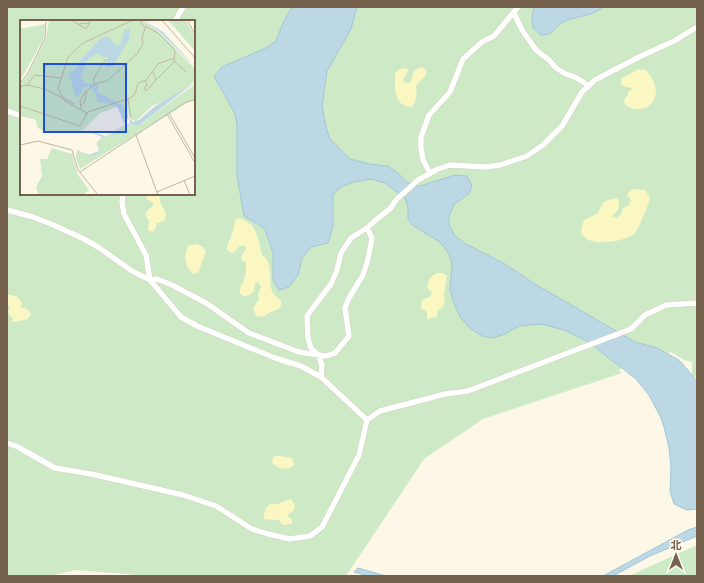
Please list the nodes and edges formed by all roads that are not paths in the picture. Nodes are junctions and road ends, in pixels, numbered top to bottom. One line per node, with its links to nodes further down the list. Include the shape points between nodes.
1 (183, 7): 4 (lane)
2 (518, 7): 3 (lane)
3 (514, 13): 6 (lane, via 536,50 561,71); 9 (lane, via 494,36 482,42 463,59 450,92 429,115 421,137 421,148 423,160)
4 (176, 20)
5 (697, 27): 6 (lane, via 609,72)
6 (589, 86): 9 (lane, via 582,92 562,126 542,146 527,156 486,167 450,165)
7 (7, 111): 8 (lane)
8 (20, 116)
9 (430, 173): 12 (lane, via 418,180)
10 (123, 195): 13 (lane, via 124,214 146,255)
11 (7, 210): 13 (lane, via 33,217 84,239)
12 (367, 228): 15 (lane, via 351,238 341,254 331,284 307,316 308,338 311,348); 15 (lane, via 372,238 368,259 363,275 345,308 349,336 335,353)
13 (150, 280): 15 (lane, via 157,279 172,284 206,303 249,333 299,352); 16 (lane, via 181,317 275,358 301,366)
14 (697, 303): 17 (lane, via 666,305 644,315 631,329 468,390 380,411)
15 (318, 355): 16 (lane, via 322,365)
16 (321, 377): 17 (lane)
17 (367, 420): 18 (lane, via 359,455 322,527 310,536 290,540 252,529 216,506 183,495 55,468)
18 (7, 443)

